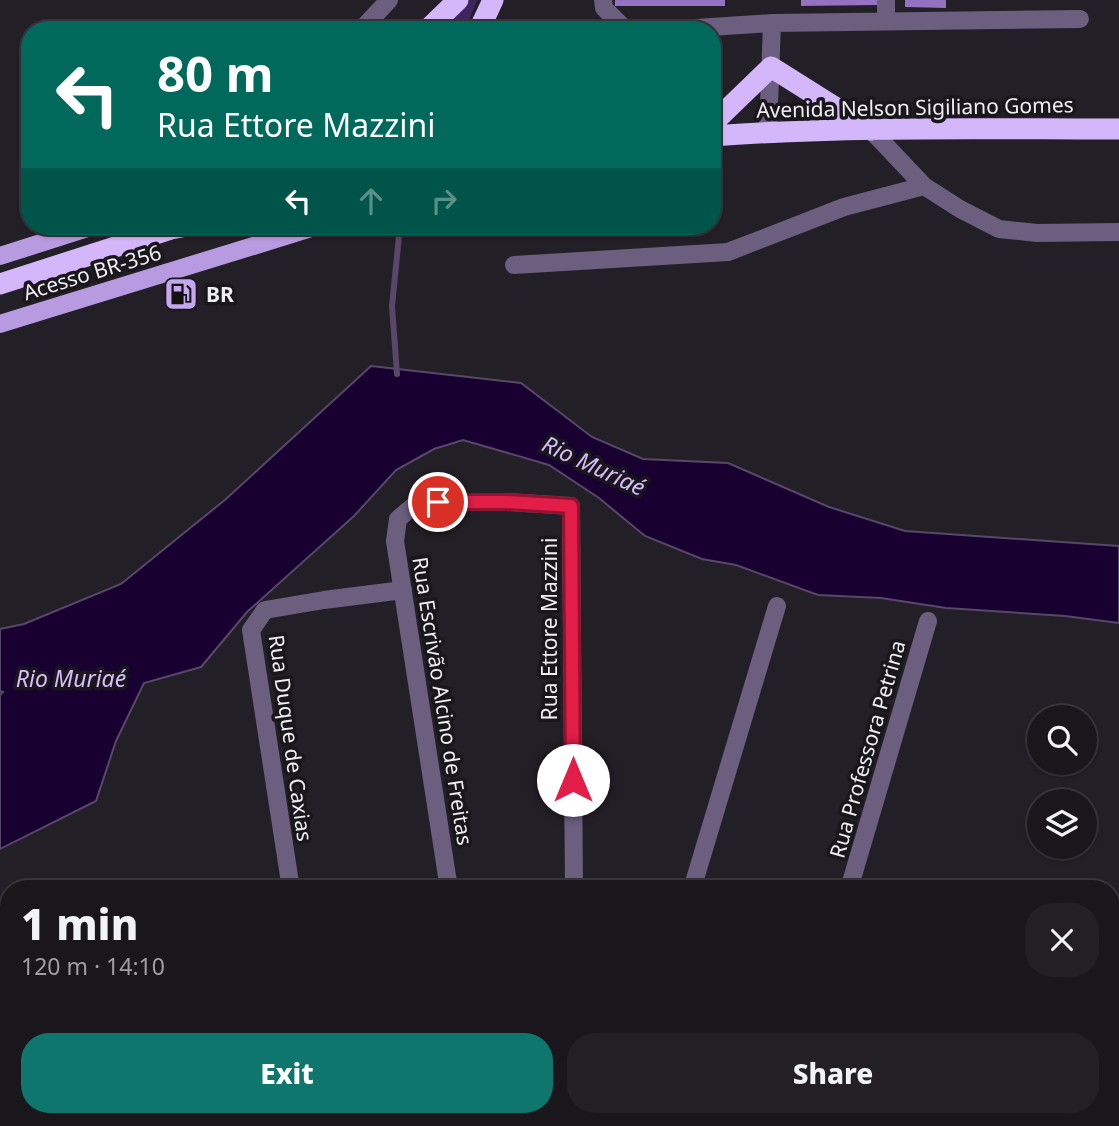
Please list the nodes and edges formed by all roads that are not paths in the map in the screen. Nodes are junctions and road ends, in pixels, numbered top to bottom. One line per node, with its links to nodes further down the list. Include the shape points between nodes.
1 (389, 0): 7 (street)
2 (458, 0): 8 (highway)
3 (493, 0): 9 (highway)
4 (603, 0): 10 (street, via 604,8)
5 (886, 0): 11 (street)
6 (1080, 19): 11 (street)
7 (369, 21)
8 (436, 21)
9 (484, 21)
10 (617, 21)
11 (886, 21): 12 (street)
12 (772, 23): 13 (street); 14 (street)
13 (721, 26)
14 (771, 67): 15 (highway); 17 (highway); 18 (street)
15 (721, 115)
16 (1119, 129): 17 (highway, Avenida Nelson Sigiliano Gomes)
17 (871, 130): 18 (highway, Avenida Nelson Sigiliano Gomes); 20 (street)
18 (768, 132): 19 (highway, Avenida Nelson Sigiliano Gomes)
19 (721, 135)
20 (924, 186): 21 (street, via 999,229); 26 (street, via 845,206 728,251)
21 (1119, 232)
22 (66, 235): 25 (main road)
23 (153, 235): 27 (highway)
24 (289, 235): 28 (main road, Acesso BR-356)
25 (0, 256)
26 (514, 265)
27 (0, 284)
28 (0, 324)
29 (398, 519): 30 (street, Rua Escrivão Alcino de Freitas, via 395,541); 35 (street, Rua Ettore Mazzini, via 418,502 571,506)
30 (403, 590): 33 (street, Rua Duque de Caxias, via 265,610 251,630); 34 (street, Rua Escrivão Alcino de Freitas)
31 (777, 606): 36 (street)
32 (928, 621): 37 (street, Rua Professora Petrina)
33 (290, 880)
34 (448, 880)
35 (574, 880)
36 (695, 880)
37 (852, 880)

